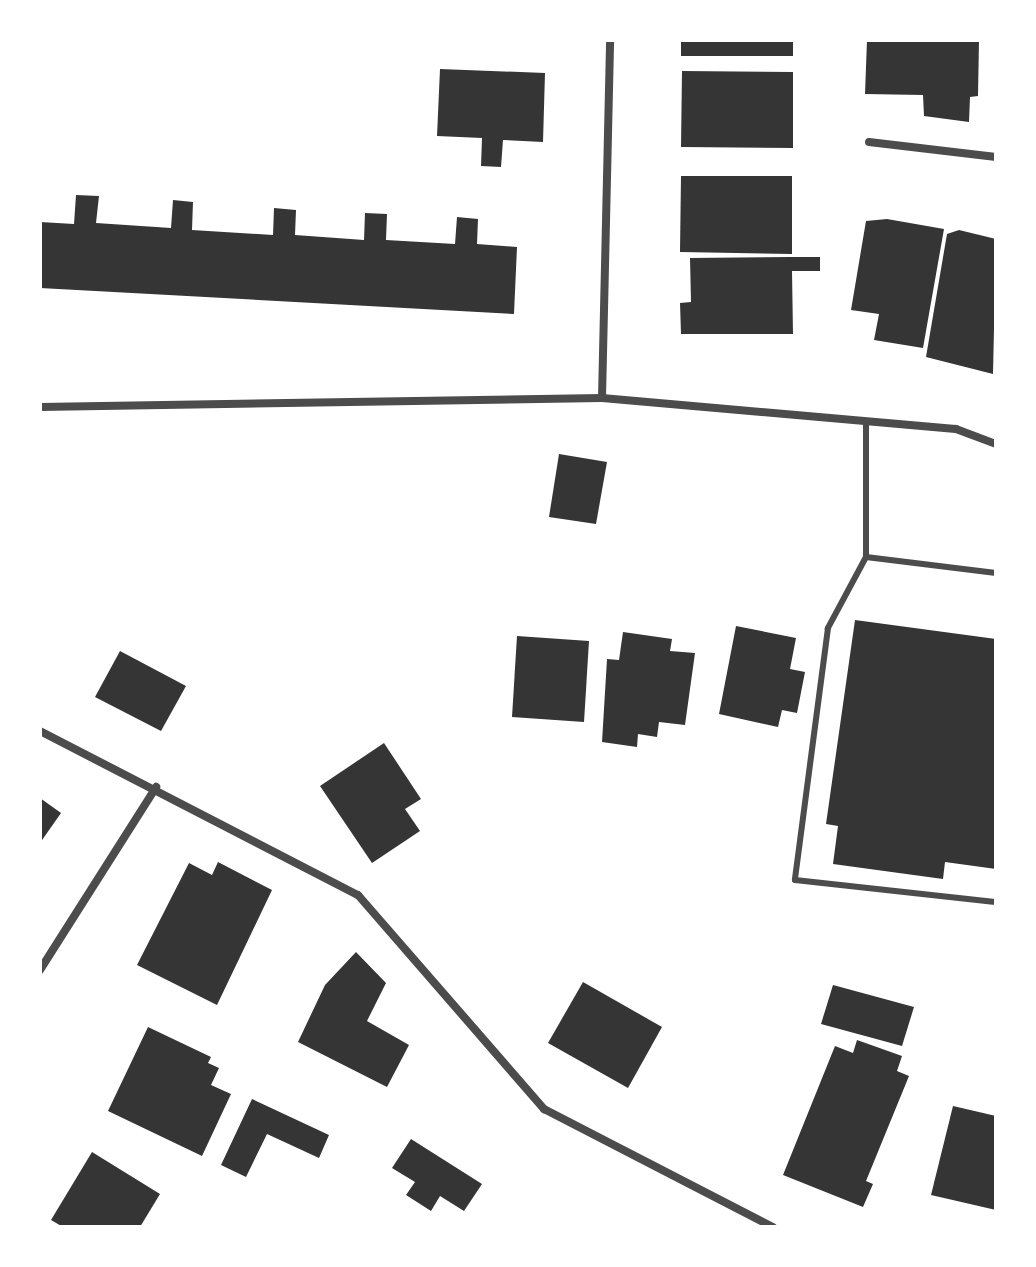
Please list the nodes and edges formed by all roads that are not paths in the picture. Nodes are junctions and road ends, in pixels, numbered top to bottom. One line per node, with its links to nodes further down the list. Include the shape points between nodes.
1 (610, 40): 4 (street)
2 (869, 142): 3 (street)
3 (996, 157)
4 (602, 398): 5 (street); 6 (street)
5 (40, 407)
6 (866, 421): 7 (street, via 956,429); 8 (lane)
7 (996, 444)
8 (866, 557): 9 (lane); 12 (lane, via 828,628 795,880)
9 (996, 573)
10 (40, 731): 11 (street)
11 (156, 787): 13 (street); 14 (street, via 358,895 544,1109)
12 (993, 902)
13 (40, 970)
14 (773, 1227)

